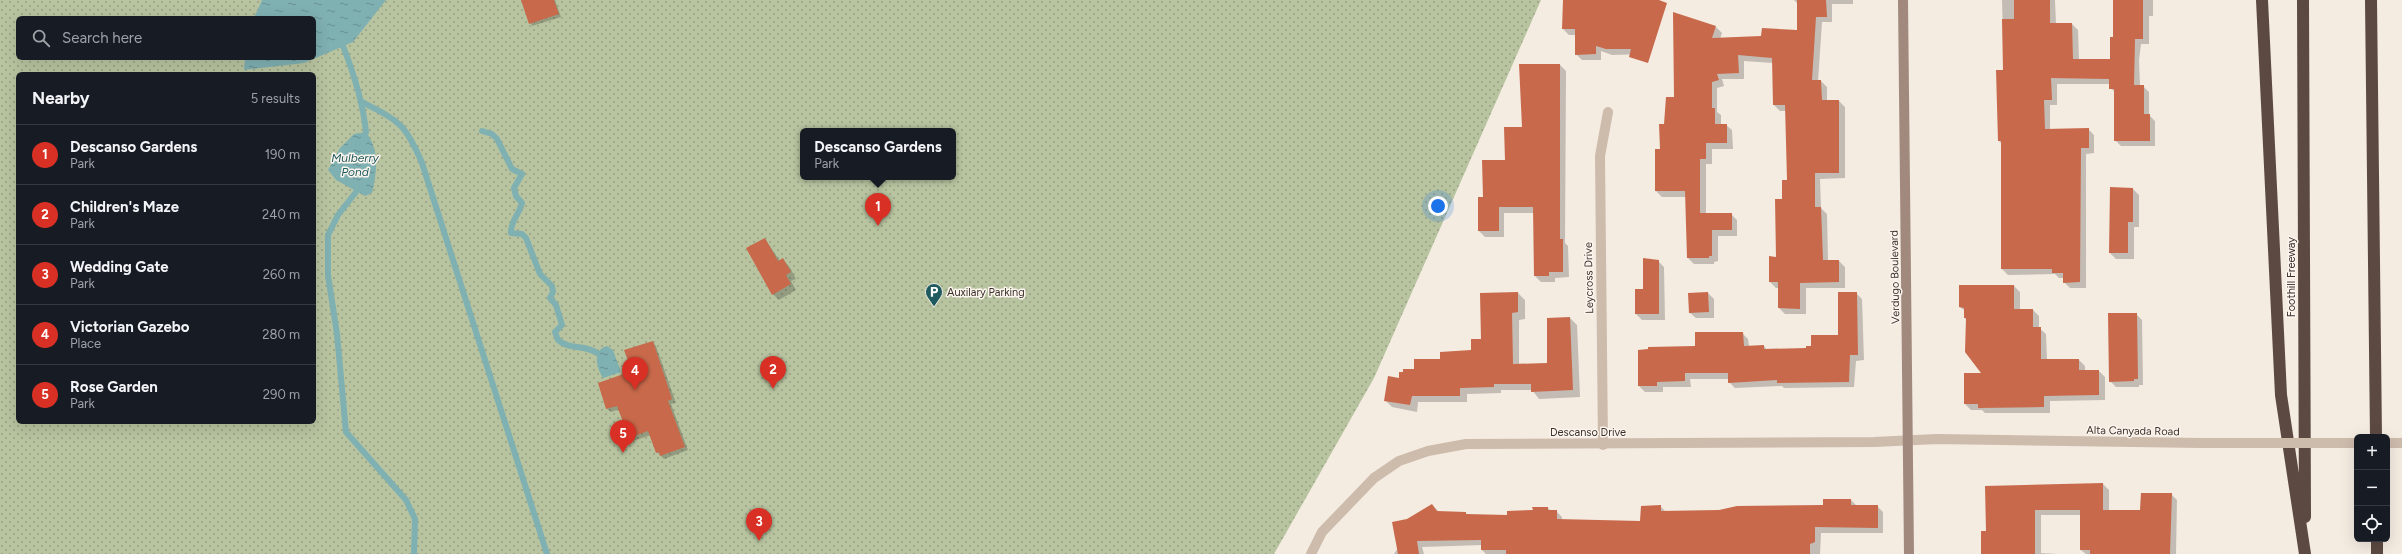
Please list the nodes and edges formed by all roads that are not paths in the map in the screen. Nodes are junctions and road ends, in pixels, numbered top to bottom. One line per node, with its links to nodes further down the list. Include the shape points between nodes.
1 (1903, 0): 7 (main road, Verdugo Boulevard)
2 (2262, 0): 15 (highway, via 2281,395)
3 (2304, 0): 15 (highway, Foothill Freeway)
4 (2371, 0): 6 (highway)
5 (1608, 112): 11 (street, Leycross Drive, via 1600,156)
6 (2376, 434)
7 (1908, 441): 9 (street, Alta Canyada Road, bridge, via 1937,439); 11 (street, Descanso Drive); 14 (main road, Verdugo Boulevard)
8 (2402, 442): 10 (street)
9 (2354, 443)
10 (2390, 443)
11 (1603, 445): 13 (street, Descanso Drive, via 1466,444 1428,451 1400,461 1374,478 1322,532)
12 (2377, 542): 16 (highway)
13 (1311, 554)
14 (1909, 554)
15 (2305, 554)
16 (2377, 554)

